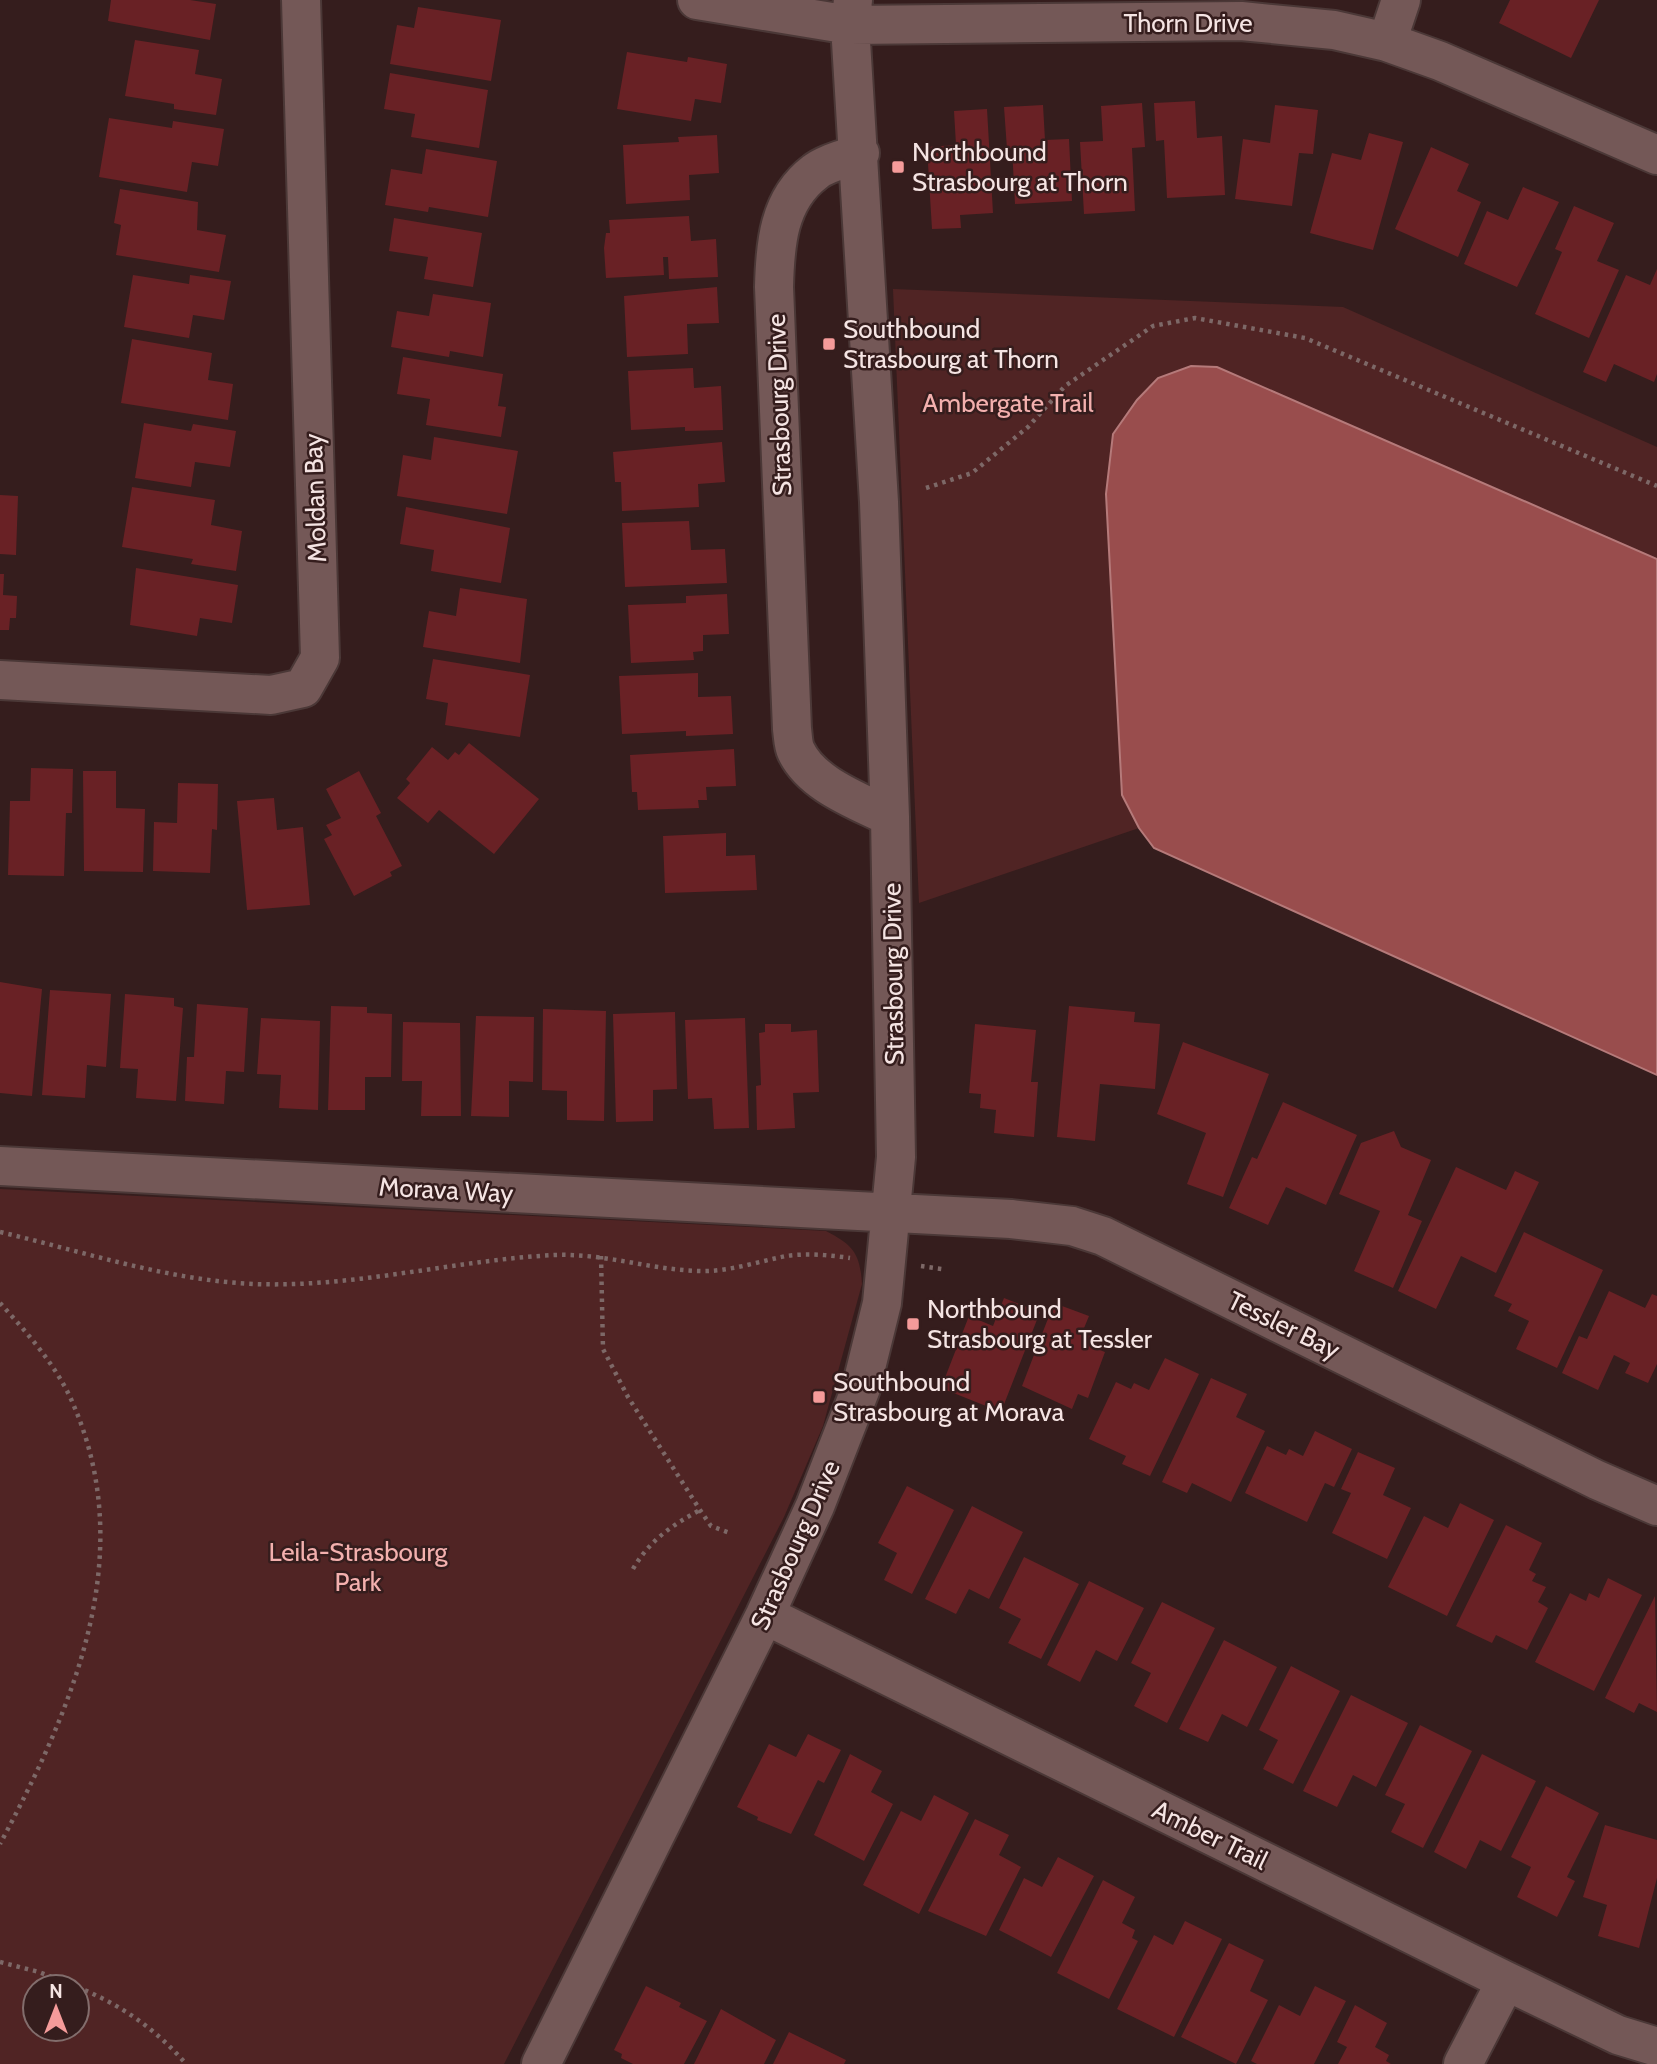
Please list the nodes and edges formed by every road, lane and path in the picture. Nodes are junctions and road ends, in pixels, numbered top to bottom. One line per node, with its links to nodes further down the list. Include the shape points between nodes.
1 (301, 0): 10 (street, Moldan Bay, via 320,658 303,688 271,695)
2 (697, 0): 4 (street, Thorn Drive)
3 (1401, 0): 5 (street)
4 (852, 13): 5 (street, Thorn Drive, via 1241,21 1322,28); 6 (street, Strasbourg Drive)
5 (1387, 42): 7 (street, Thorn Drive)
6 (860, 153): 11 (street, Strasbourg Drive); 11 (street, Strasbourg Drive, via 816,171 791,198 775,240 792,729 795,750 811,771)
7 (1657, 155)
8 (1657, 486): 9 (path, via 1305,338 1195,318 1153,326 1065,386 1028,427 972,473)
9 (926, 488)
10 (0, 680)
11 (890, 817): 13 (street, Strasbourg Drive, via 897,1157)
12 (0, 1166): 13 (street, Morava Way)
13 (892, 1213): 16 (street, Strasbourg Drive); 19 (street, Tessler Bay, via 1011,1219 1072,1226 1103,1236)
14 (0, 1232): 15 (path, via 149,1271 256,1284 341,1282 492,1260)
15 (601, 1256): 16 (path, via 708,1271 789,1256); 20 (path, via 603,1349 628,1398)
16 (887, 1262): 17 (path); 23 (street, Strasbourg Drive, via 883,1303 861,1388 815,1506)
17 (942, 1269)
18 (0, 1303): 24 (path, via 36,1343 74,1405 97,1476 101,1559 94,1617 76,1673 46,1757)
19 (1657, 1506)
20 (700, 1510): 21 (path, via 711,1526); 22 (path, via 652,1542)
21 (730, 1533)
22 (632, 1569)
23 (765, 1615): 27 (street, Amber Trail); 31 (street, Strasbourg Drive)
24 (0, 1844)
25 (0, 1962): 26 (path)
26 (42, 1973)
27 (1506, 1982): 29 (street, Amber Trail, via 1618,2035); 32 (street)
28 (91, 1993): 30 (path, via 162,2036)
29 (1657, 2047)
30 (186, 2064)
31 (541, 2064)
32 (1463, 2064)

